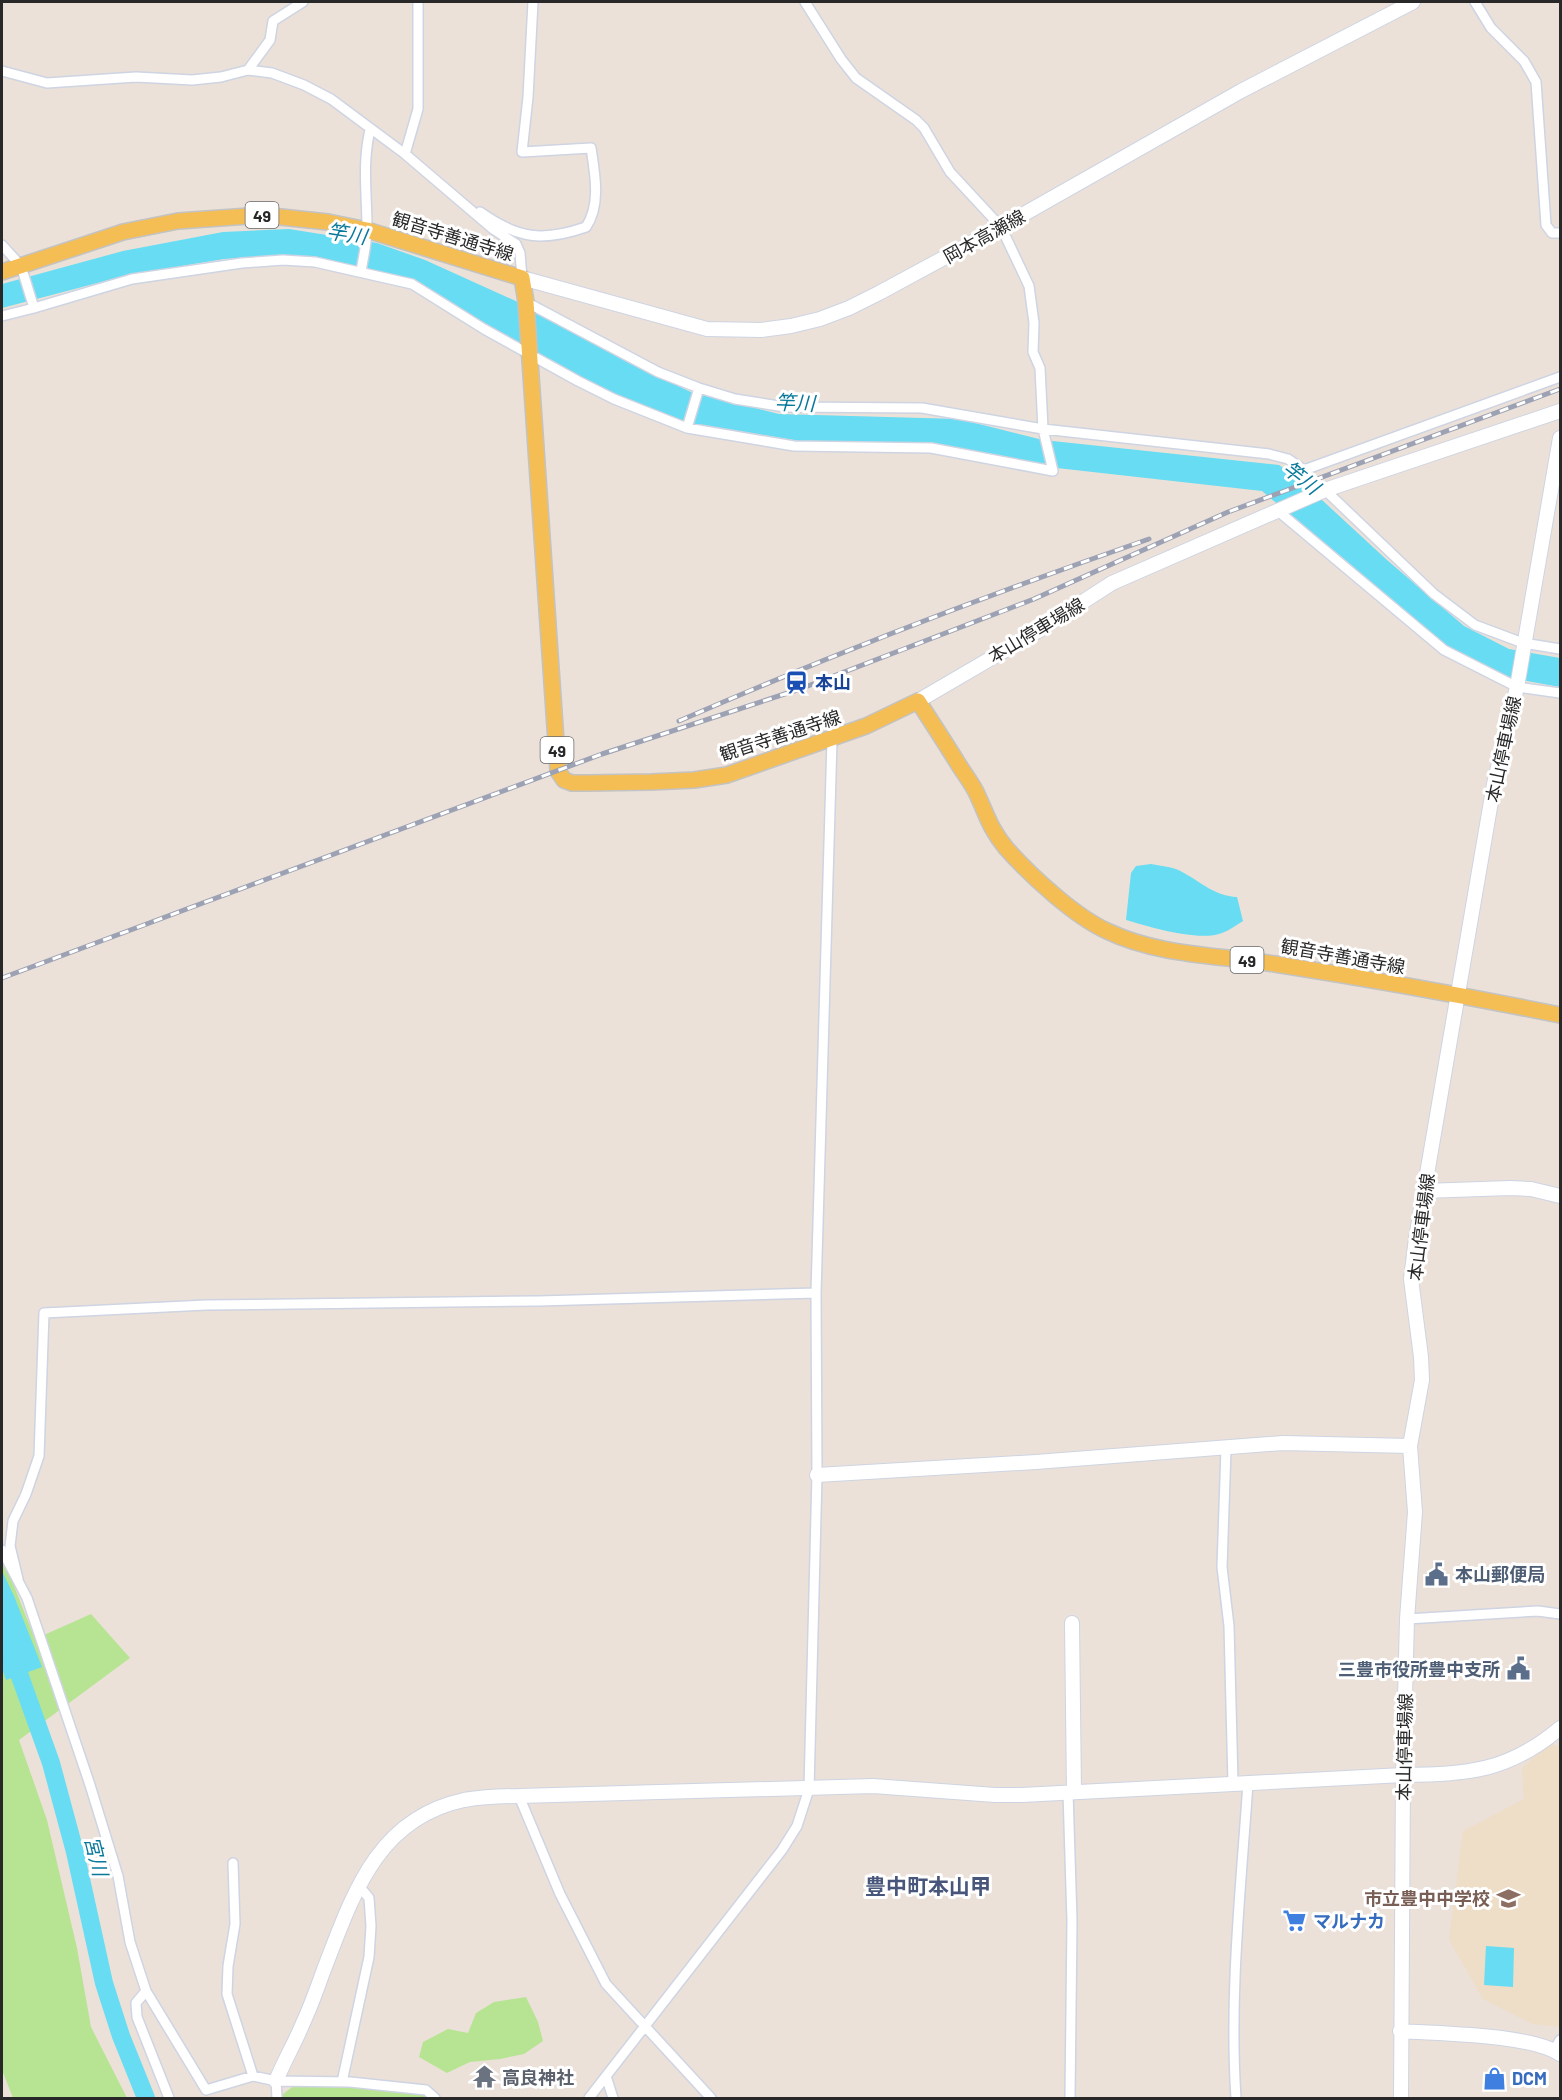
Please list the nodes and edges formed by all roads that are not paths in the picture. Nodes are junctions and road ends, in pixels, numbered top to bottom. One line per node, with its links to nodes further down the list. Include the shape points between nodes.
1 (303, 2): 7 (street, via 273,21 270,40)
2 (418, 2): 10 (street, via 418,109)
3 (533, 2): 11 (street, via 522,152 591,148 595,189 593,217 586,227 546,238 526,235 482,214 429,169)
4 (804, 2): 12 (street, via 856,78 924,128 950,172)
5 (1413, 2): 12 (main road, 岡本高瀬線, via 1241,91)
6 (1474, 2): 14 (street, via 1491,28 1524,61 1536,82 1546,225 1552,233)
7 (248, 70): 8 (street, via 192,80 136,77 47,83); 9 (street, via 272,73 304,85 331,99)
8 (2, 71)
9 (370, 130): 10 (street); 13 (street, via 364,184)
10 (405, 154): 11 (street)
11 (414, 162): 19 (street, via 516,244)
12 (1001, 227): 19 (main road, 岡本高瀬線, via 849,308 820,319 761,330 707,329); 28 (street, via 1029,286)
13 (367, 233): 16 (main road, 観音寺善通寺線 / 49, via 319,221 262,215 178,220 123,232); 17 (street); 19 (main road, 観音寺善通寺線 / 49)
14 (1560, 233)
15 (2, 245): 16 (street)
16 (23, 270): 18 (main road, 観音寺善通寺線 / 49); 21 (street)
17 (362, 271): 21 (street, via 315,262 242,263 132,279); 23 (street, via 412,284)
18 (2, 272)
19 (522, 278): 20 (main road, 観音寺善通寺線 / 49)
20 (526, 303): 23 (main road, 観音寺善通寺線 / 49); 25 (street)
21 (33, 305): 22 (street)
22 (2, 316)
23 (528, 351): 27 (street, via 614,399); 37 (main road, 観音寺善通寺線 / 49, via 558,771 564,780 651,782 716,777)
24 (1560, 377): 28 (street, via 1304,470 1288,459 1269,454)
25 (699, 390): 27 (street); 28 (street, via 785,407 922,408)
26 (1560, 411): 30 (main road, 本山停車場線)
27 (688, 426): 28 (street, via 794,446 931,448 1053,471)
28 (1044, 432)
29 (1560, 438): 32 (main road, 本山停車場線)
30 (1325, 490): 31 (main road, 本山停車場線); 32 (street, via 1434,594 1474,625)
31 (1278, 512): 34 (street, via 1444,650); 36 (main road, 本山停車場線, via 1112,583)
32 (1523, 646): 33 (street); 34 (main road, 本山停車場線)
33 (1560, 649)
34 (1517, 684): 35 (street); 38 (main road, 本山停車場線, via 1494,784)
35 (1560, 693)
36 (918, 701): 37 (main road, 観音寺善通寺線 / 49); 38 (main road, 観音寺善通寺線 / 49, via 976,791 988,823 1002,842 1050,890 1104,931 1155,948)
37 (832, 740): 42 (street)
38 (1459, 994): 39 (main road, 観音寺善通寺線 / 49); 40 (main road, 本山停車場線)
39 (1560, 1015)
40 (1424, 1191): 41 (main road, via 1531,1188); 43 (main road, 本山停車場線, via 1412,1279 1422,1380)
41 (1560, 1196)
42 (816, 1293): 45 (street); 47 (street, via 206,1305 44,1312 39,1456 13,1521 10,1546)
43 (1410, 1446): 44 (main road, via 1282,1443); 49 (main road, 本山停車場線, via 1415,1512)
44 (1226, 1449): 45 (main road); 53 (street, via 1222,1567 1229,1626)
45 (817, 1474): 55 (street)
46 (2, 1550): 47 (street)
47 (18, 1580): 60 (street, via 90,1785 118,1876 130,1942)
48 (1560, 1614): 49 (street, via 1538,1611)
49 (1407, 1619): 52 (main road, 本山停車場線)
50 (1072, 1623): 56 (main road)
51 (1560, 1728): 52 (main road, via 1509,1761 1485,1770)
52 (1403, 1775): 54 (main road); 62 (main road, 本山停車場線)
53 (1233, 1783): 54 (main road); 56 (main road)
54 (1248, 1783): 75 (street, via 1236,1953)
55 (809, 1789): 56 (main road, via 873,1786 995,1795); 57 (main road); 61 (street, via 797,1826 783,1850)
56 (1071, 1792): 74 (street)
57 (519, 1796): 59 (main road, via 463,1800 421,1817 387,1844); 61 (street, via 560,1894 606,1984)
58 (233, 1863): 64 (street, via 235,1924 228,1994)
59 (358, 1886): 66 (main road, via 304,2023); 67 (street, via 369,1898 369,1957)
60 (146, 1991): 64 (street, via 206,2090); 68 (street, via 136,2002 137,2017)
61 (645, 2028): 65 (street); 73 (street)
62 (1400, 2031): 63 (main road); 76 (main road, 本山停車場線)
63 (1558, 2048)
64 (253, 2076): 66 (street)
65 (606, 2076): 71 (street); 72 (street)
66 (276, 2081): 67 (street); 69 (street)
67 (342, 2082): 70 (street, via 426,2090)
68 (169, 2098)
69 (277, 2098)
70 (435, 2098)
71 (589, 2098)
72 (613, 2098)
73 (711, 2098)
74 (1070, 2098)
75 (1236, 2098)
76 (1401, 2098)

